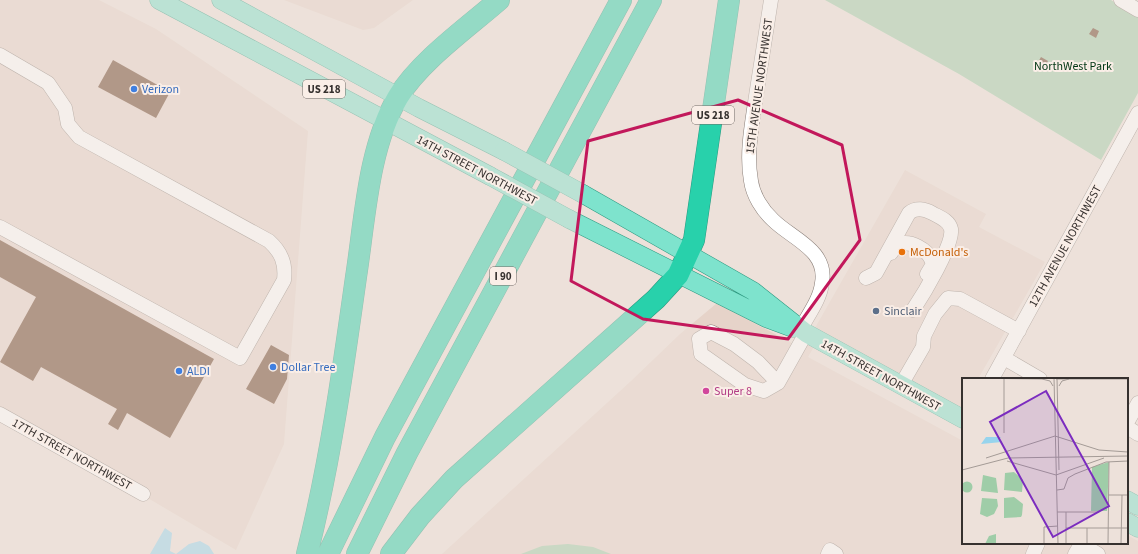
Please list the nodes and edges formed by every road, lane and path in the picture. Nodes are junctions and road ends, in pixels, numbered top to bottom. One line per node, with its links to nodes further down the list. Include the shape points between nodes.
1 (159, 0): 13 (main road, 14TH STREET NORTHWEST / US 218)
2 (221, 0): 11 (main road, 14TH STREET NORTHWEST / US 218)
3 (499, 0): 11 (highway, via 418,72)
4 (621, 0): 38 (highway, I 90, via 385,437)
5 (652, 0): 39 (highway, I 90, via 411,446)
6 (729, 0): 15 (highway, US 218, via 694,240)
7 (771, 0): 19 (street, 15TH AVENUE NORTHWEST, via 751,130 749,172 762,208 782,228 814,252 820,262 821,289)
8 (1121, 0): 9 (street)
9 (1138, 10)
10 (0, 55): 14 (street, via 48,83 65,108 68,124 79,137 269,241 282,257 286,268 284,280 240,358)
11 (398, 96): 13 (highway); 15 (main road, 14TH STREET NORTHWEST, bridge, via 504,151)
12 (1138, 113): 18 (street, 12TH AVENUE NORTHWEST)
13 (385, 121): 16 (main road, 14TH STREET NORTHWEST / US 218, bridge); 37 (highway, via 371,182 330,447)
14 (0, 227)
15 (689, 254): 16 (highway, US 218); 19 (main road, 14TH STREET NORTHWEST, via 753,291)
16 (678, 275): 19 (main road, 14TH STREET NORTHWEST, via 766,318); 40 (highway, via 656,300 454,479 420,516)
17 (913, 310): 17 (street, via 917,292 932,264 926,252 910,243 896,245 883,267 871,276 909,212 920,209 946,221 951,228 951,239 926,290)
18 (1019, 331): 20 (street, 12TH AVENUE NORTHWEST); 24 (street, via 960,298 948,298 935,314 924,336 923,347)
19 (803, 332): 23 (street, 15TH AVENUE NORTHWEST); 24 (main road, 14TH STREET NORTHWEST)
20 (1004, 358): 21 (street, 12TH AVENUE NORTHWEST); 22 (street)
21 (993, 378)
22 (1038, 378)
23 (778, 383): 23 (street, via 764,392 745,385 701,354 699,339 711,332 734,344 758,362)
24 (901, 385): 27 (main road, 14TH STREET NORTHWEST)
25 (1138, 403): 28 (street)
26 (0, 414): 31 (street, 17TH STREET NORTHWEST)
27 (962, 418)
28 (1128, 421)
29 (1128, 429): 30 (street)
30 (1138, 434)
31 (143, 494)
32 (1128, 501): 33 (main road)
33 (1138, 506)
34 (1128, 523): 35 (main road)
35 (1138, 528)
36 (1038, 544): 43 (street)
37 (308, 554)
38 (328, 554)
39 (357, 554)
40 (391, 554)
41 (828, 554): 42 (street, via 830,550)
42 (836, 554)
43 (1033, 554)
44 (1075, 554): 45 (street, via 1081,544)
45 (1098, 554)

